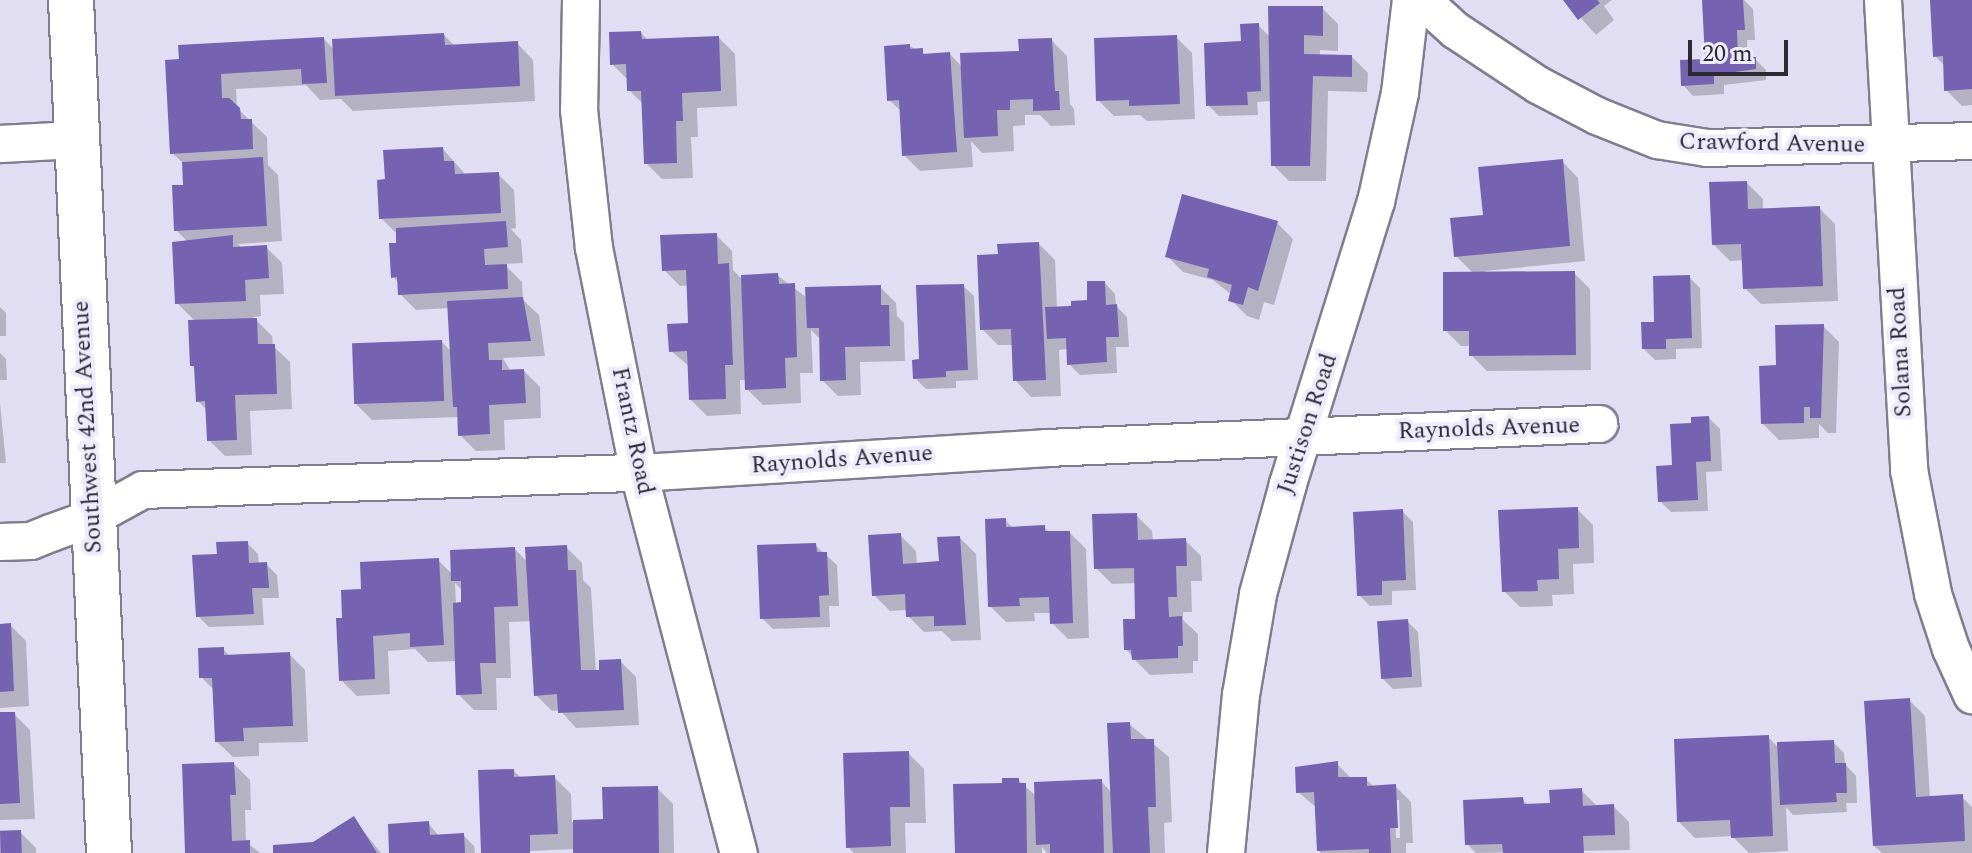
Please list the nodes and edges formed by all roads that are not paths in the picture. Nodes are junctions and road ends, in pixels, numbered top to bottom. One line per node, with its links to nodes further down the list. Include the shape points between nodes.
1 (71, 0): 6 (main road, Southwest 42nd Avenue)
2 (581, 0): 12 (street, Frantz Road, via 578,82 585,190)
3 (1411, 0): 11 (street, Justison Road, via 1400,93 1376,202)
4 (1422, 0): 9 (street, Crawford Avenue, via 1455,30 1538,85 1648,137 1707,148)
5 (1883, 0): 9 (street, Solana Road)
6 (76, 140): 8 (street); 13 (main road, Southwest 42nd Avenue)
7 (1972, 141): 9 (street, Crawford Avenue)
8 (0, 144)
9 (1891, 145): 15 (street, Solana Road, via 1903,407 1913,495 1933,594)
10 (1599, 424): 11 (street, Raynolds Avenue)
11 (1303, 435): 12 (street, Raynolds Avenue); 18 (street, Justison Road, via 1255,606 1234,746)
12 (639, 473): 13 (street, Raynolds Avenue, via 143,490); 17 (street, Frantz Road)
13 (92, 518): 14 (street, Raynolds Avenue, via 31,541); 16 (main road, Southwest 42nd Avenue)
14 (0, 542)
15 (1972, 695)
16 (109, 853)
17 (739, 853)
18 (1226, 853)

